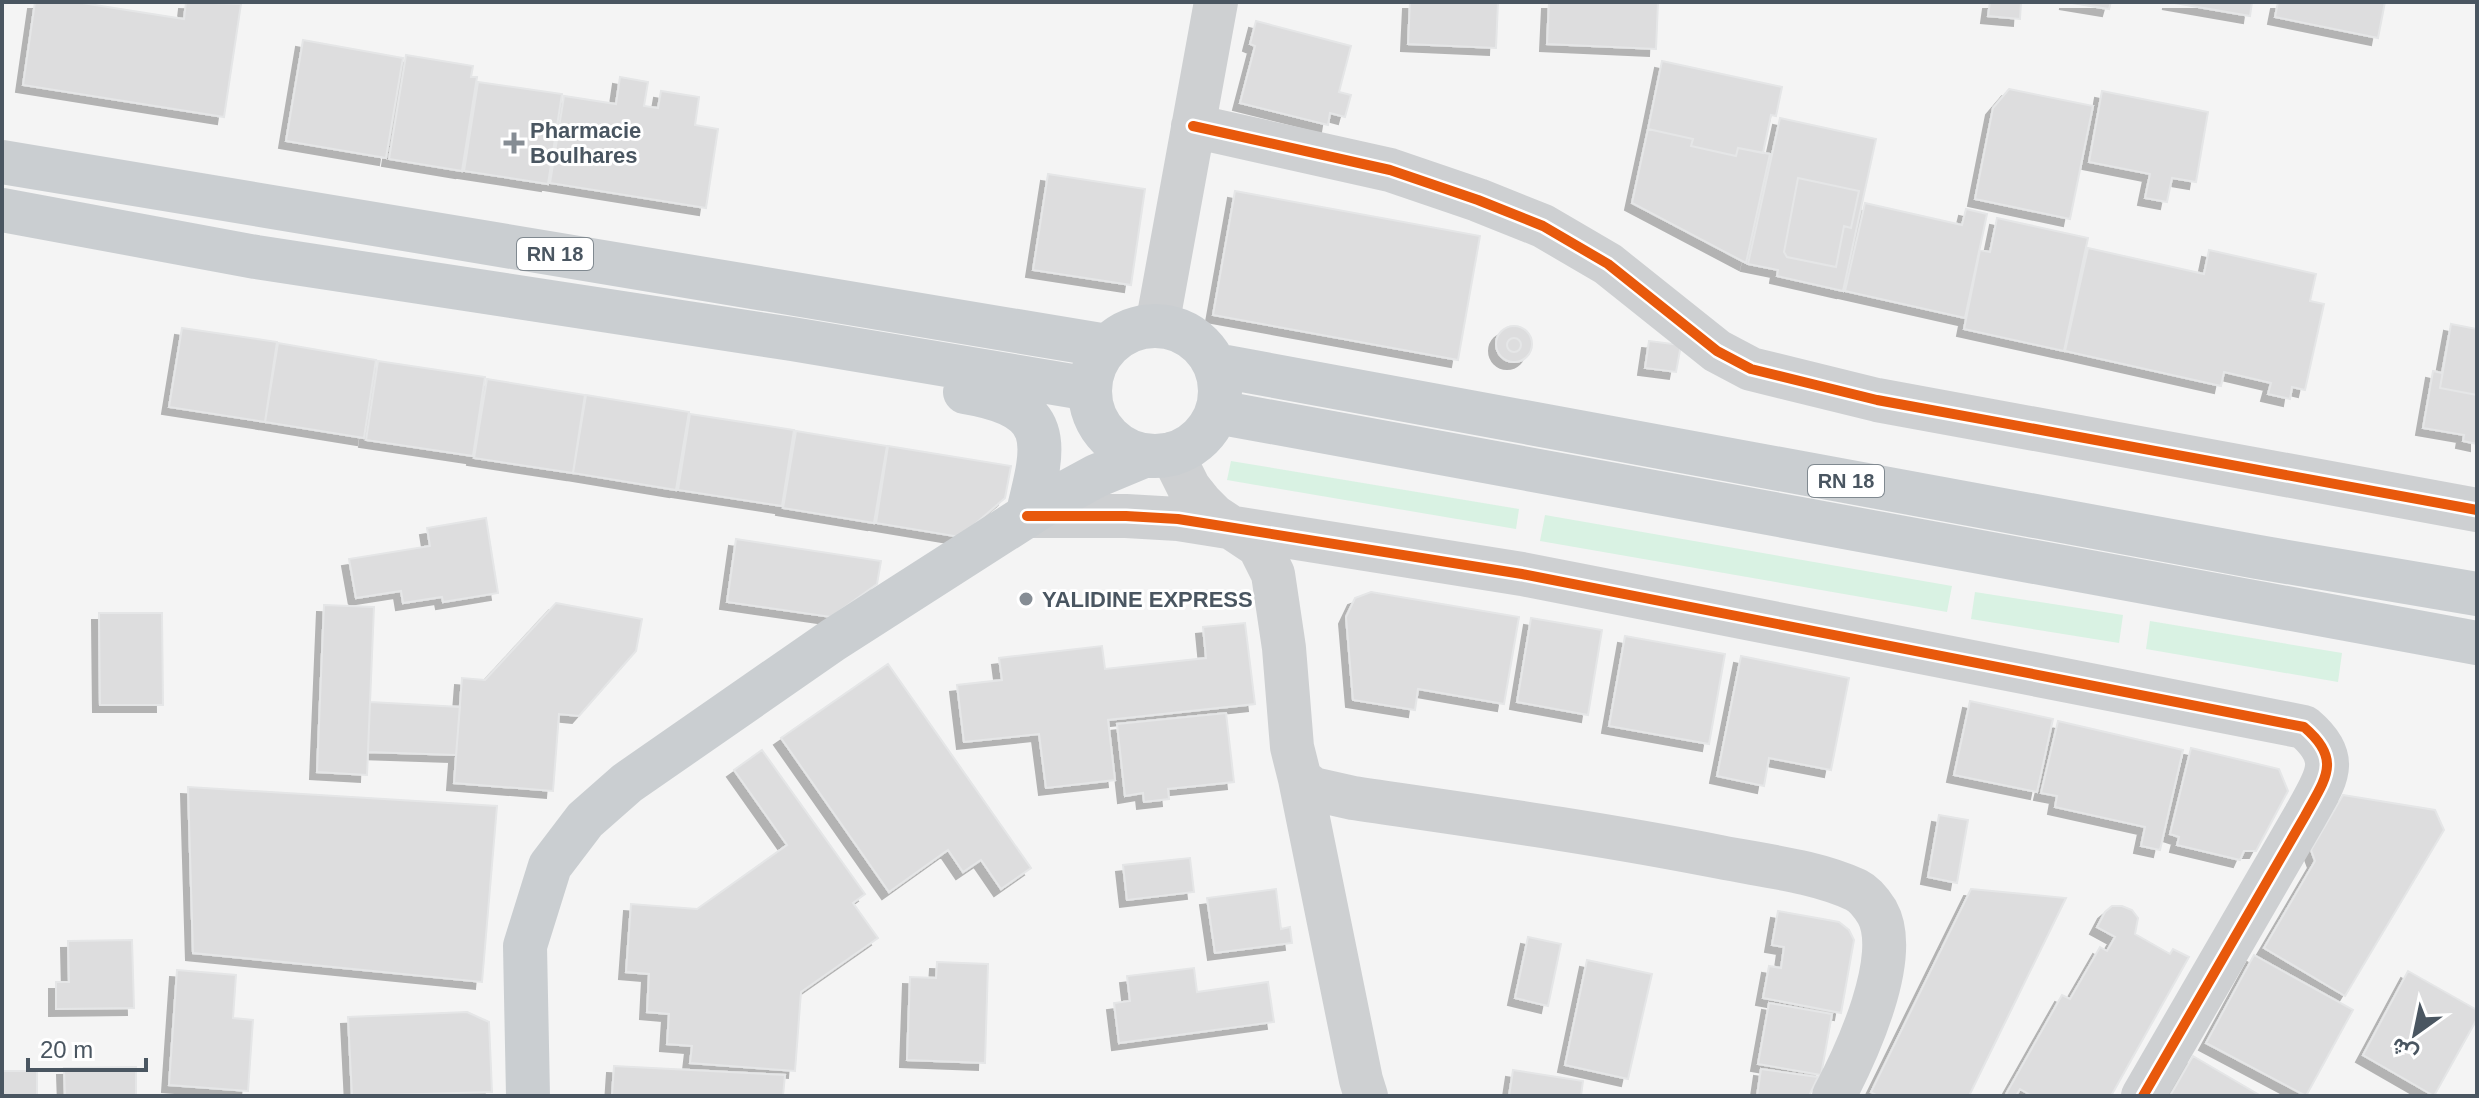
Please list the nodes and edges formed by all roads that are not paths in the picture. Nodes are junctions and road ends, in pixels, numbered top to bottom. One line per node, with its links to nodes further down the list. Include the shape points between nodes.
1 (1216, 2): 2 (street)
2 (1193, 126): 5 (street); 13 (street, via 1390,170 1543,226 1608,264 1717,351 1751,369 1877,400)
3 (2, 162): 7 (main road, RN 18)
4 (2, 210): 6 (main road, RN 18, via 256,257)
5 (1157, 326): 7 (main road, via 1130,331); 8 (main road, via 1192,337)
6 (792, 339): 9 (main road, RN 18); 12 (main road, via 872,374 992,396 1017,406 1037,430 1041,446)
7 (1107, 346): 9 (main road, via 1098,358)
8 (1215, 365): 10 (main road); 15 (main road, RN 18)
9 (1092, 402): 11 (main road, via 1106,435 1118,445); 12 (main road, via 1076,460)
10 (1217, 412): 11 (main road, via 1200,439); 16 (main road, RN 18)
11 (1158, 455): 12 (main road, via 1096,476); 14 (street)
12 (1039, 508): 14 (street); 18 (main road, via 731,709 627,783 585,820 550,866 525,946)
13 (2477, 510)
14 (1230, 527): 17 (street, via 1259,546 1273,574); 21 (street, via 1522,574 2304,727 2324,746 2327,771)
15 (2477, 594)
16 (2477, 643)
17 (1300, 779): 19 (street); 20 (street, via 1313,789 1353,798 1640,841 1818,877 1860,892 1884,928 1884,959 1869,1014)
18 (528, 1096)
19 (1366, 1096)
20 (1834, 1096)
21 (2143, 1096)

